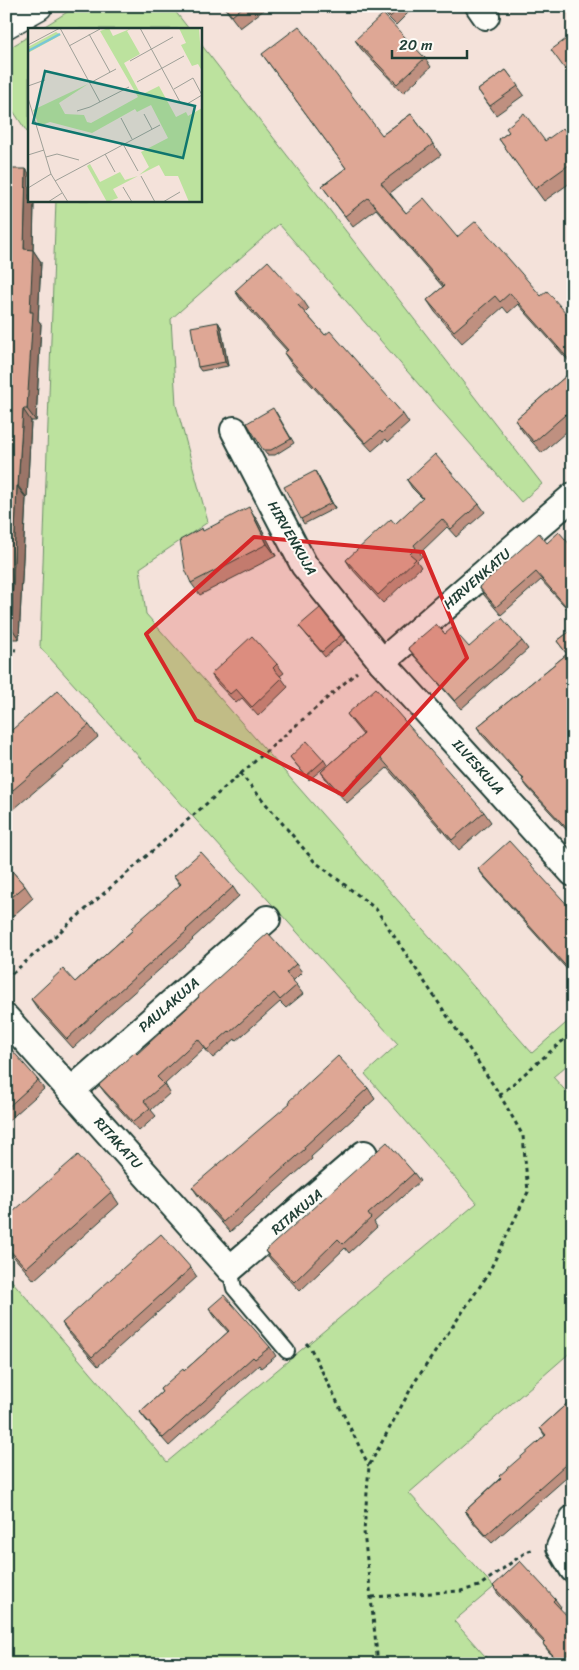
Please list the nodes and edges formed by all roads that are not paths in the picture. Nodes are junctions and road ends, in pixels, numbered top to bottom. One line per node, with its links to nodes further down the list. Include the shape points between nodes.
1 (38, 6): 2 (street)
2 (6, 24)
3 (234, 430): 5 (street, HIRVENKUJA, via 304,565)
4 (571, 502): 5 (street, HIRVENKATU)
5 (382, 662): 6 (street, ILVESKUJA)
6 (573, 873)
7 (267, 919): 9 (street, PAULAKUJA)
8 (6, 1018): 9 (street, RITAKATU)
9 (71, 1091): 11 (street, RITAKATU)
10 (364, 1154): 11 (street, RITAKUJA)
11 (230, 1269): 12 (lane, via 234,1288)
12 (287, 1351)
13 (573, 1519): 14 (street, via 560,1547)
14 (573, 1569)

